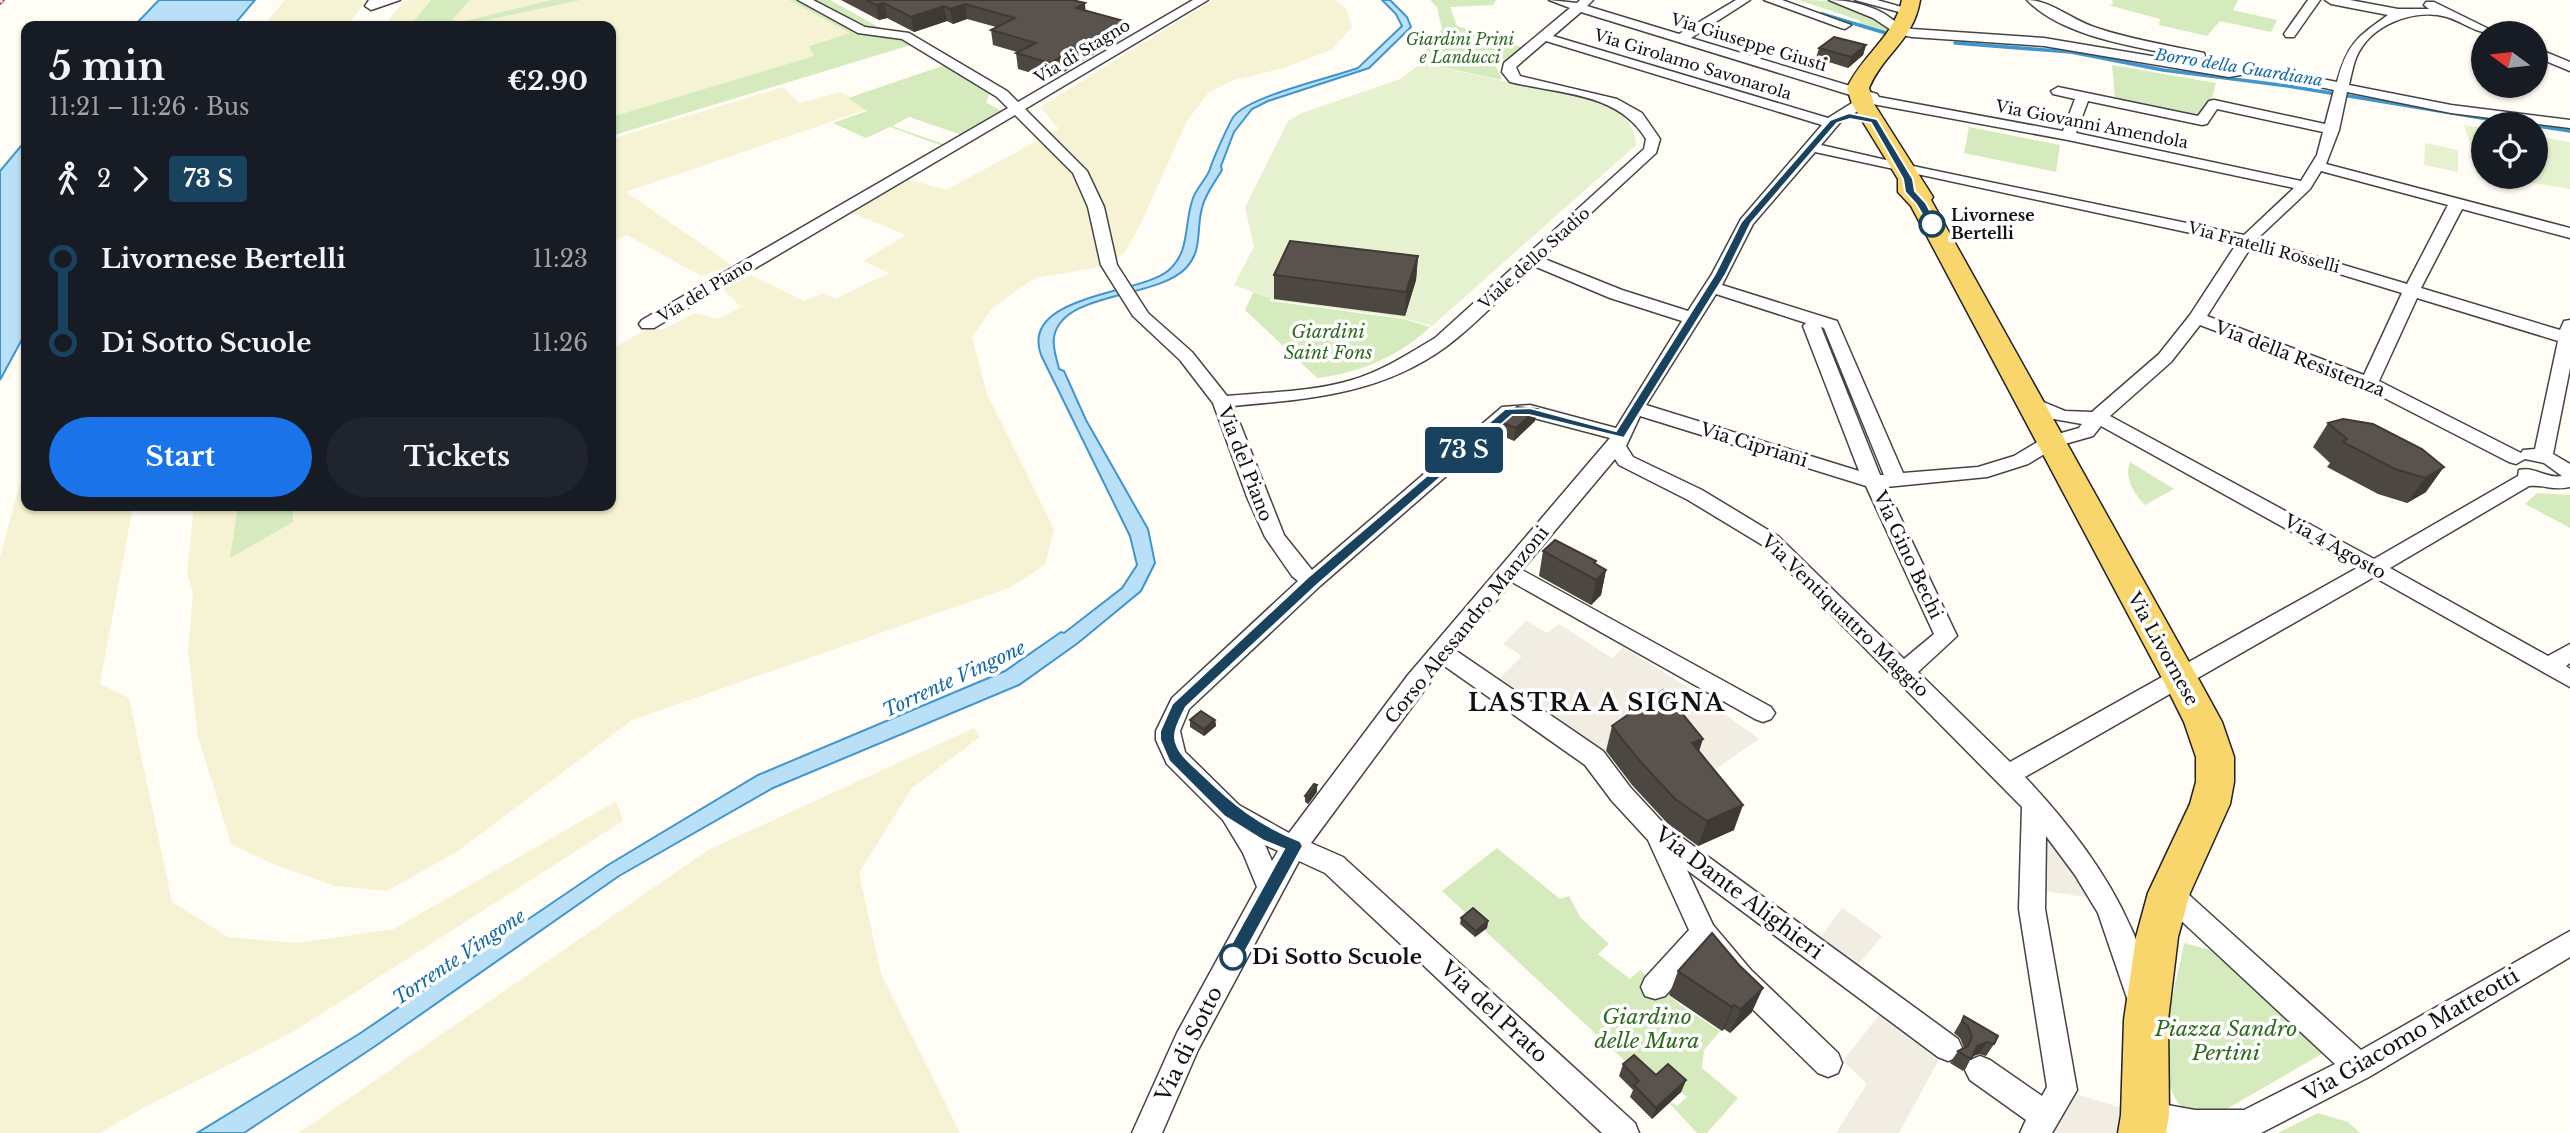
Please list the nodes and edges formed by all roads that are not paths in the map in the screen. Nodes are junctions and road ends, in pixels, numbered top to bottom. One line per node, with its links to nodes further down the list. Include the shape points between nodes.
1 (375, 0): 2 (street, via 371,6)
2 (394, 0)
3 (804, 0): 31 (street, Via del Piano, via 862,30 905,36 1002,93)
4 (1202, 0): 31 (street, Via di Stagno)
5 (1555, 0): 15 (street, Via Giuseppe Giusti)
6 (1744, 0): 24 (street)
7 (1770, 0): 19 (street)
8 (1835, 0): 14 (street)
9 (2033, 0): 27 (street, via 2048,12 2103,33)
10 (2314, 0): 22 (street)
11 (2330, 0): 16 (street)
12 (2410, 0): 13 (street)
13 (2425, 2): 18 (street)
14 (1865, 3): 17 (street); 21 (street)
15 (1582, 4): 23 (street); 24 (street, Via Giuseppe Giusti)
16 (2399, 4): 18 (street); 29 (street, via 2350,56)
17 (1911, 5): 21 (main road)
18 (2460, 20): 20 (street)
19 (1844, 24)
20 (2471, 25)
21 (1902, 31): 27 (street, via 2044,42 2229,73); 32 (main road, via 1882,55)
22 (2290, 34)
23 (1544, 37): 32 (street, Via Girolamo Savonarola); 43 (street, Viale dello Stadio, via 1509,66 1516,79 1621,106 1637,115 1653,139 1651,150)
24 (1680, 39): 32 (street, Via Giuseppe Giusti)
25 (2548, 57): 26 (street)
26 (2570, 67)
27 (2252, 69): 29 (street)
28 (2058, 91): 30 (street)
29 (2340, 94): 33 (street); 34 (street)
30 (2083, 96): 34 (street, via 2202,121 2214,104); 35 (street)
31 (1017, 111): 49 (street, Via del Piano); 52 (street, Via del Piano, via 1080,172 1096,207 1113,272 1142,316 1186,356)
32 (1862, 112): 35 (street, Via Giovanni Amendola); 36 (street); 38 (main road, Via Livornese)
33 (2570, 124)
34 (2332, 130): 37 (street)
35 (2068, 136): 39 (street, Via Giovanni Amendola)
36 (1813, 147): 38 (street, Via Fratelli Rosselli); 44 (street, via 1746,222)
37 (2318, 166): 39 (street); 40 (street)
38 (1911, 180): 42 (street, Via Fratelli Rosselli); 53 (main road, Via Livornese)
39 (2305, 186): 42 (street)
40 (2457, 203): 41 (street); 45 (street)
41 (2570, 233)
42 (2248, 240): 45 (street, Via Fratelli Rosselli); 47 (street)
43 (1533, 260): 46 (street, via 1616,294); 52 (street, Viale dello Stadio, via 1441,342 1405,364 1328,392)
44 (1712, 287): 46 (street); 48 (street)
45 (2412, 290): 50 (street, Via Fratelli Rosselli); 51 (street)
46 (1691, 317): 55 (street)
47 (2197, 318): 51 (street, Via della Resistenza); 56 (street, via 2165,358)
48 (1825, 323): 63 (street); 65 (street, via 1812,326)
49 (648, 324)
50 (2568, 333): 54 (street)
51 (2369, 383): 60 (street, Via della Resistenza)
52 (1222, 402): 68 (street, Via del Piano, via 1275,537 1299,571)
53 (2029, 402): 56 (street, via 2058,417); 58 (main road, Via Livornese)
54 (2563, 402): 59 (street)
55 (1635, 408): 57 (street); 65 (street, Via Cipriani)
56 (2092, 425): 58 (street); 66 (street, Via 4 Agosto, via 2211,479)
57 (1621, 447): 67 (street, Corso Alessandro Manzoni); 68 (street, Via Ventiquattro Maggio, via 1530,411 1509,411); 72 (street, Via Ventiquattro Maggio, via 1771,541)
58 (2056, 452): 63 (street, Via Gino Bechi, via 1969,475); 74 (main road, Via Livornese)
59 (2543, 456): 60 (street); 61 (street)
60 (2516, 458): 62 (street, via 2521,471)
61 (2570, 473)
62 (2536, 479): 64 (street, via 2554,484); 66 (street, via 2524,481)
63 (1896, 481): 65 (street, Via Gino Bechi)
64 (2570, 481)
65 (1873, 482): 72 (street, Via Gino Bechi, via 1946,636)
66 (2375, 569): 71 (street, Via 4 Agosto); 74 (street)
67 (1510, 572): 69 (street, Corso Alessandro Manzoni); 75 (street)
68 (1312, 581): 78 (street, via 1180,704 1168,731 1175,757)
69 (1441, 652): 79 (street, Via Dante Alighieri, via 1594,758); 80 (street, Corso Alessandro Manzoni)
70 (2570, 652): 71 (street)
71 (2548, 667): 73 (street, Via 4 Agosto)
72 (1903, 672): 76 (street, Via Ventiquattro Maggio)
73 (2570, 679)
74 (2181, 680): 76 (street); 82 (main road, Via Livornese, via 2215,757 2215,782 2210,804)
75 (1763, 713)
76 (2008, 775): 77 (street, Via Ventiquattro Maggio)
77 (2034, 803): 86 (street, Via Ventiquattro Maggio, via 2099,890 2118,927); 92 (street, via 2032,909 2062,1090)
78 (1230, 812): 80 (street, Via del Prato); 81 (street, via 1254,849)
79 (1657, 833): 83 (street); 87 (street, Via Dante Alighieri)
80 (1294, 846): 81 (street, Via di Sotto); 95 (street, Via del Prato, via 1334,865)
81 (1270, 888): 94 (street, Via di Sotto, via 1187,1042)
82 (2169, 893): 86 (main road, Via Livornese, via 2157,937); 89 (street)
83 (1704, 933): 85 (street); 88 (street, via 1741,979)
84 (2570, 943): 89 (street, Via Giacomo Matteotti)
85 (1655, 987)
86 (2146, 1020): 91 (main road, Via Livornese)
87 (1948, 1048)
88 (1828, 1063)
89 (2359, 1067): 93 (street, Via Giacomo Matteotti)
90 (1980, 1070): 92 (street)
91 (2144, 1124): 93 (street, Via Giacomo Matteotti)
92 (2041, 1125)
93 (2241, 1129)
94 (1147, 1133)
95 (1624, 1133)

